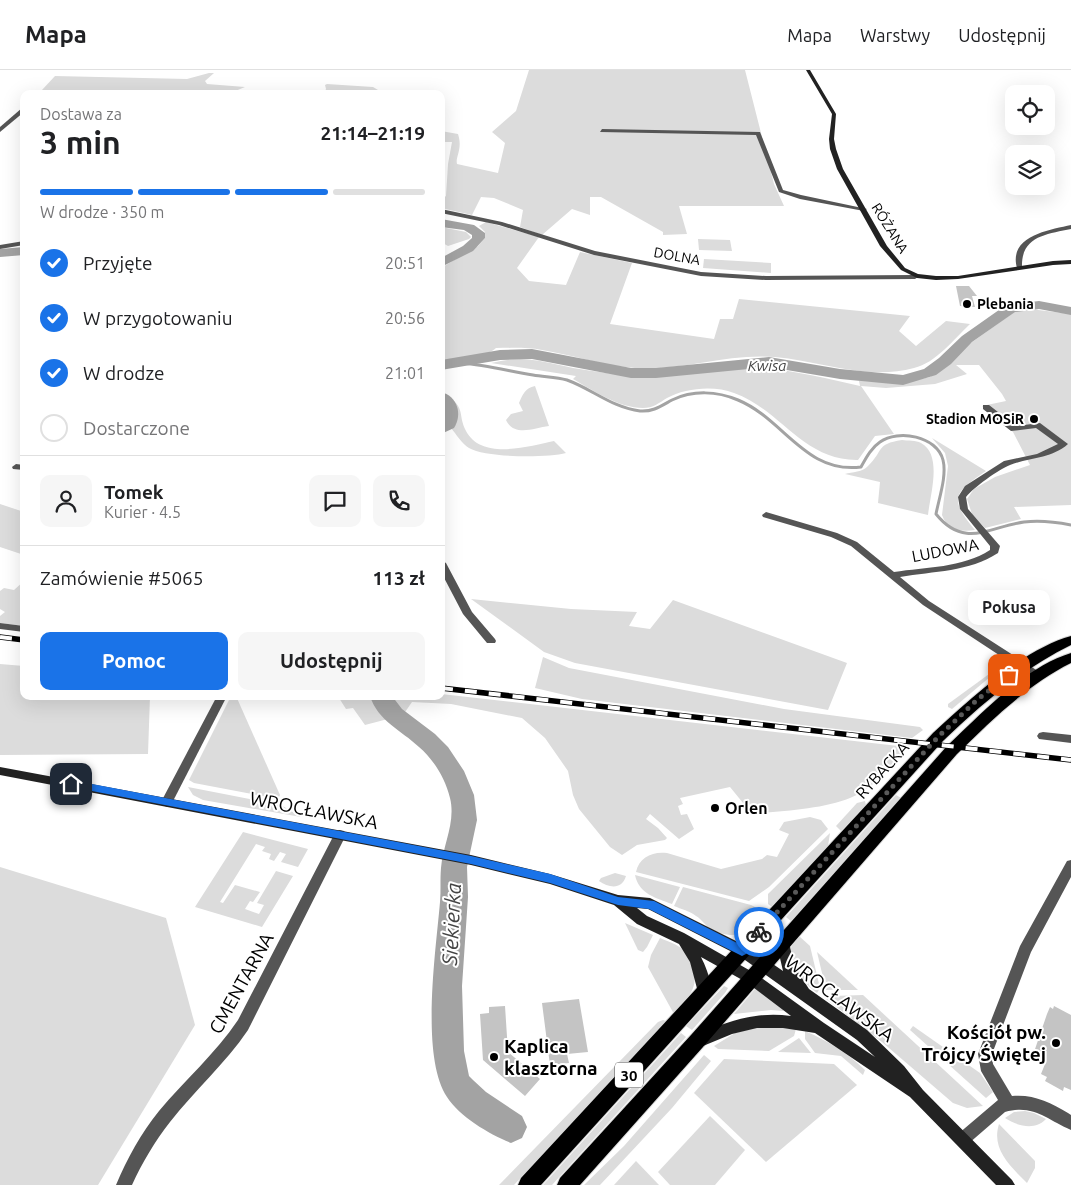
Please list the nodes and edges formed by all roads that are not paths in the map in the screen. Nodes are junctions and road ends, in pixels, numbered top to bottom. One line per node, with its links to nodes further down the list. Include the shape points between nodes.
1 (808, 70): 5 (main road, RÓŻANA, via 834,114 831,148)
2 (20, 112): 3 (street)
3 (0, 130)
4 (602, 131): 5 (street, via 758,133 781,191)
5 (864, 209): 12 (main road, RÓŻANA, via 893,259)
6 (445, 213): 12 (street, DOLNA, via 500,223 594,253 701,274 766,278)
7 (1071, 227): 11 (street, via 1028,240 1020,255)
8 (20, 244): 9 (street)
9 (0, 246)
10 (1071, 262): 11 (main road)
11 (1019, 267): 12 (main road, via 945,279)
12 (915, 277)
13 (986, 407): 16 (street, LUDOWA, via 1014,429 1037,425 1064,444 1040,456 1007,463 968,488 962,497 964,509 995,546 995,551 984,559 957,566)
14 (766, 515): 16 (street, via 844,539 863,550)
15 (445, 571): 20 (street, via 468,614)
16 (892, 575): 22 (street, via 926,603)
17 (0, 626): 18 (street)
18 (20, 628)
19 (1071, 640): 22 (main road, RYBACKA / 30)
20 (491, 641)
21 (1071, 658): 23 (main road, 30)
22 (1022, 666): 23 (street); 34 (main road, RYBACKA / 30, via 978,699 938,737)
23 (1037, 676): 33 (main road, 30, via 987,716 952,750)
24 (220, 700): 28 (street)
25 (1043, 736): 26 (street)
26 (1071, 739)
27 (0, 771): 28 (main road, WROCŁAWSKA)
28 (167, 802): 29 (main road, WROCŁAWSKA)
29 (340, 835): 31 (main road, WROCŁAWSKA, via 471,860 550,879); 46 (street, CMENTARNA, via 243,1025 222,1054 165,1116 135,1160)
30 (1071, 865): 43 (street, via 1025,950 984,1054 986,1066)
31 (618, 901): 32 (main road, WROCŁAWSKA, via 642,920); 34 (main road, WROCŁAWSKA, via 650,904)
32 (679, 936): 36 (main road, WROCŁAWSKA); 38 (main road, via 693,952 700,968)
33 (784, 941): 35 (main road, 30); 39 (main road, via 788,968)
34 (742, 951): 35 (main road, WROCŁAWSKA); 36 (main road, 30)
35 (763, 964): 37 (main road, 30); 39 (main road, WROCŁAWSKA)
36 (730, 965): 37 (main road, WROCŁAWSKA); 38 (main road, 30)
37 (751, 978): 40 (main road, WROCŁAWSKA); 41 (main road, 30)
38 (704, 992): 47 (main road, 30)
39 (804, 993): 42 (main road, WROCŁAWSKA, via 862,1035)
40 (819, 1028): 41 (main road, via 782,1020 758,1020 727,1028); 42 (main road, WROCŁAWSKA)
41 (697, 1041): 48 (main road, 30)
42 (918, 1095): 45 (main road, WROCŁAWSKA)
43 (1008, 1104): 44 (street, via 1029,1102); 45 (street, via 1000,1106)
44 (1071, 1123)
45 (963, 1139): 49 (main road, WROCŁAWSKA)
46 (124, 1185)
47 (528, 1185)
48 (566, 1185)
49 (1007, 1185)

